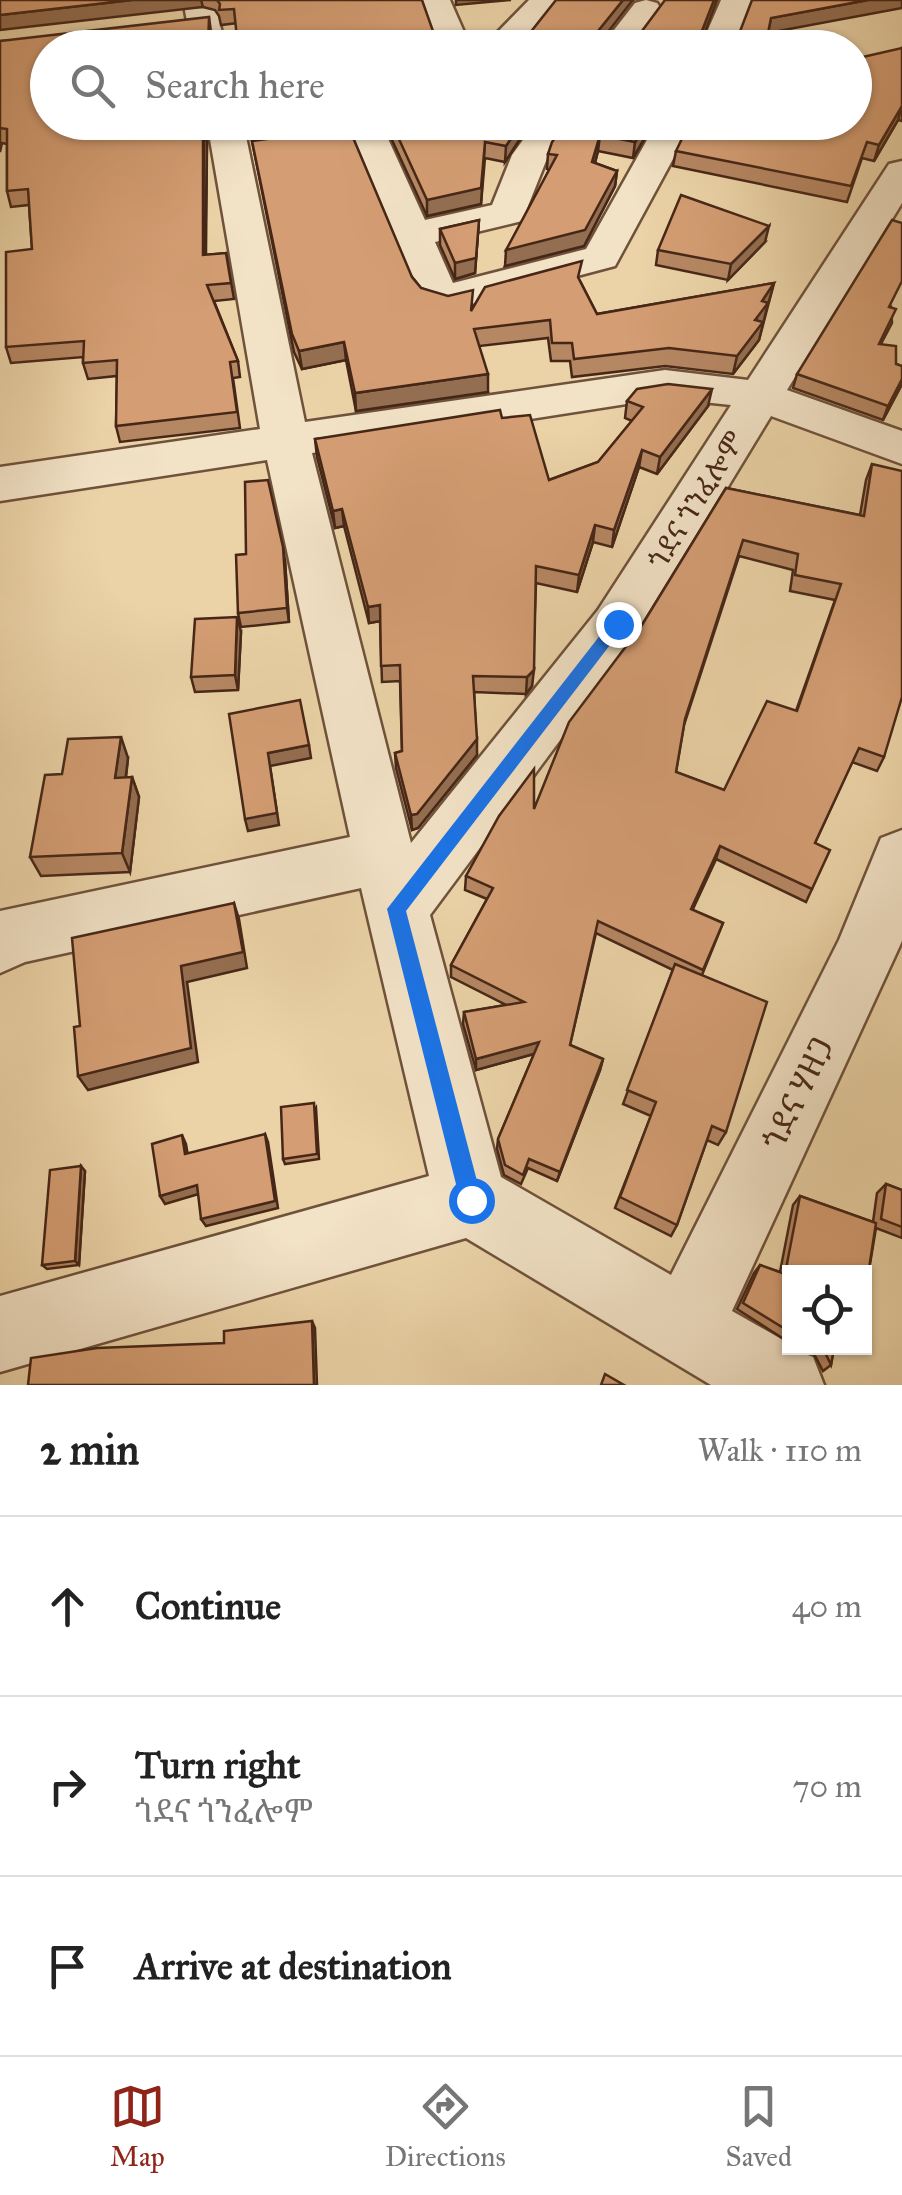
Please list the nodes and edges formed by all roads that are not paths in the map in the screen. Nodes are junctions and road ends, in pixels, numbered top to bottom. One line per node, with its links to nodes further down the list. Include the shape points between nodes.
1 (434, 0): 7 (street)
2 (547, 0): 8 (street)
3 (737, 0): 10 (street)
4 (647, 3): 9 (street)
5 (204, 23): 6 (street)
6 (166, 25)
7 (447, 30)
8 (516, 30)
9 (628, 30)
10 (724, 30)
11 (242, 140): 18 (street)
12 (368, 140): 16 (street)
13 (541, 140): 16 (street, via 508,213)
14 (665, 140): 16 (street, via 598,259 440,296)
15 (902, 172): 17 (street, ጎደና ጎንፈሎም)
16 (412, 235)
17 (759, 396): 18 (street, via 665,384); 19 (street); 22 (street, ጎደና ጎንፈሎም, via 618,624)
18 (285, 438): 20 (street); 22 (street)
19 (902, 448)
20 (0, 484)
21 (902, 857): 24 (street, ጎደና ሃዘጋ)
22 (390, 883): 23 (street, via 9,937); 25 (street)
23 (0, 944)
24 (885, 958): 26 (street, ጎደና ሃዘጋ)
25 (471, 1200): 26 (street); 27 (street)
26 (686, 1326): 28 (street)
27 (0, 1334)
28 (785, 1385)

